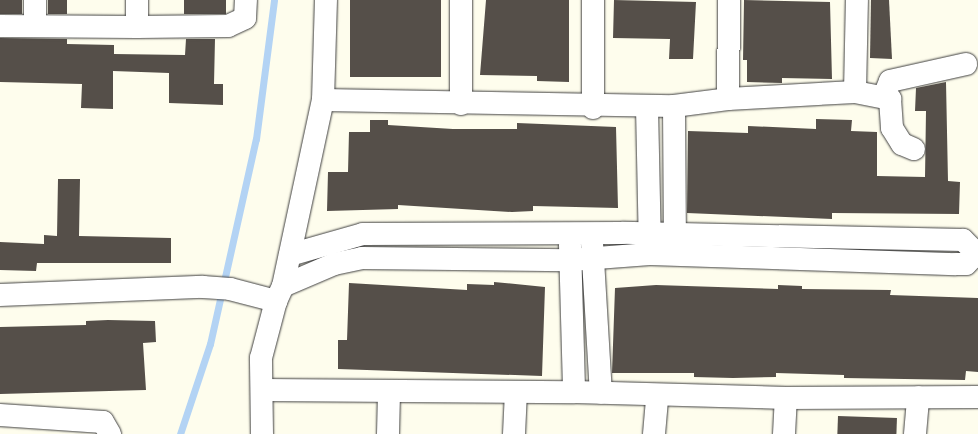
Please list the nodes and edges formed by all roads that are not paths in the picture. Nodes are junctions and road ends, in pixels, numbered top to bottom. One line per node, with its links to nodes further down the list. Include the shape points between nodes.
1 (34, 0): 9 (street)
2 (137, 0): 11 (street)
3 (246, 0): 11 (street, via 245,18 228,26)
4 (326, 0): 16 (street)
5 (461, 0): 17 (street)
6 (593, 0): 20 (street)
7 (729, 0): 15 (street)
8 (857, 0): 13 (street)
9 (35, 25): 10 (street); 11 (street)
10 (0, 26)
11 (137, 27)
12 (966, 64): 14 (street, via 890,82)
13 (855, 92): 14 (street); 15 (street)
14 (884, 96): 21 (street, via 890,99 892,128 898,138)
15 (728, 99): 18 (street)
16 (323, 100): 17 (street); 26 (street)
17 (461, 104): 20 (street)
18 (674, 106): 19 (street); 25 (street)
19 (647, 107): 20 (street); 24 (street)
20 (593, 108)
21 (914, 149)
22 (591, 234): 23 (street); 24 (street); 27 (street)
23 (570, 235): 26 (street, via 363,234); 28 (street)
24 (649, 244): 25 (street); 27 (street)
25 (675, 246): 25 (street, via 963,240 972,249 972,258 966,264 956,264)
26 (290, 254): 29 (street)
27 (592, 257): 28 (street); 35 (street)
28 (570, 260): 29 (street, via 362,258 334,264); 34 (street)
29 (280, 294): 30 (street, via 203,287); 31 (street, via 262,358)
30 (0, 295)
31 (264, 390): 32 (street); 42 (street)
32 (389, 392): 33 (street); 43 (street)
33 (516, 392): 34 (street); 44 (street)
34 (574, 392): 35 (street)
35 (600, 393): 36 (street)
36 (657, 396): 39 (street); 45 (street)
37 (918, 397): 38 (street); 39 (street); 47 (street)
38 (978, 397)
39 (786, 398): 46 (street)
40 (1, 421): 41 (street, via 103,422)
41 (110, 434)
42 (262, 434)
43 (388, 434)
44 (514, 434)
45 (654, 434)
46 (784, 434)
47 (915, 434)

